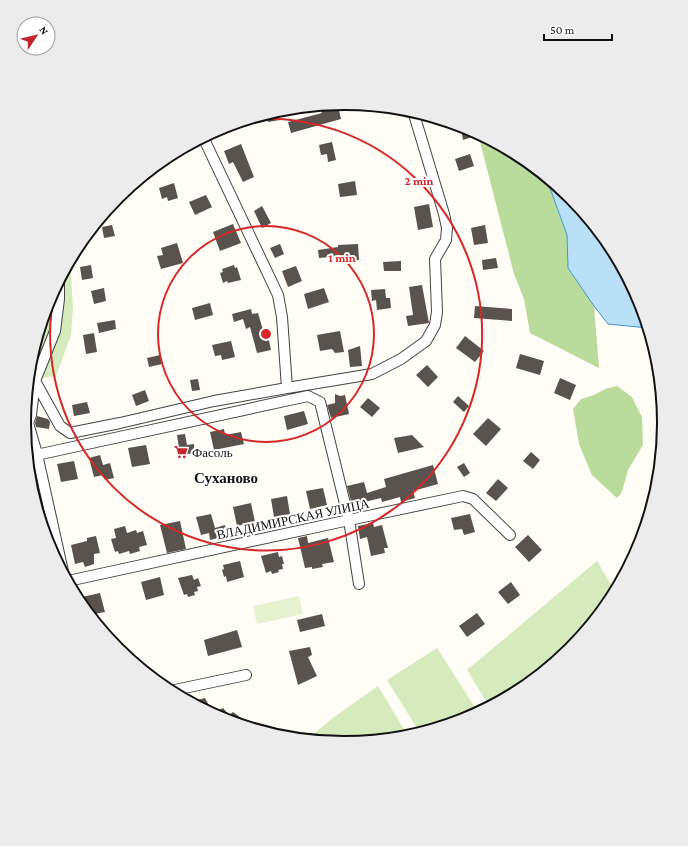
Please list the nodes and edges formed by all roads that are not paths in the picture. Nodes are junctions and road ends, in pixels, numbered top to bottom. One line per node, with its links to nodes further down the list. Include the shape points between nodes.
1 (415, 119): 5 (street, via 447,228 446,240 434,259 437,312 435,325 426,341 416,349 372,374)
2 (206, 142): 5 (street, via 278,295)
3 (59, 294): 4 (street, via 55,331)
4 (35, 381): 5 (street, via 60,426 70,433 214,401); 6 (street)
5 (287, 388)
6 (32, 409)
7 (33, 455): 9 (street, via 308,396 320,402)
8 (34, 462): 11 (street)
9 (349, 520): 10 (street, ВЛАДИМИРСКАЯ УЛИЦА, via 463,496 472,498); 12 (street, ВЛАДИМИРСКАЯ УЛИЦА); 13 (street)
10 (510, 535)
11 (56, 545)
12 (73, 580)
13 (359, 584)
14 (246, 675): 15 (street)
15 (179, 689)

